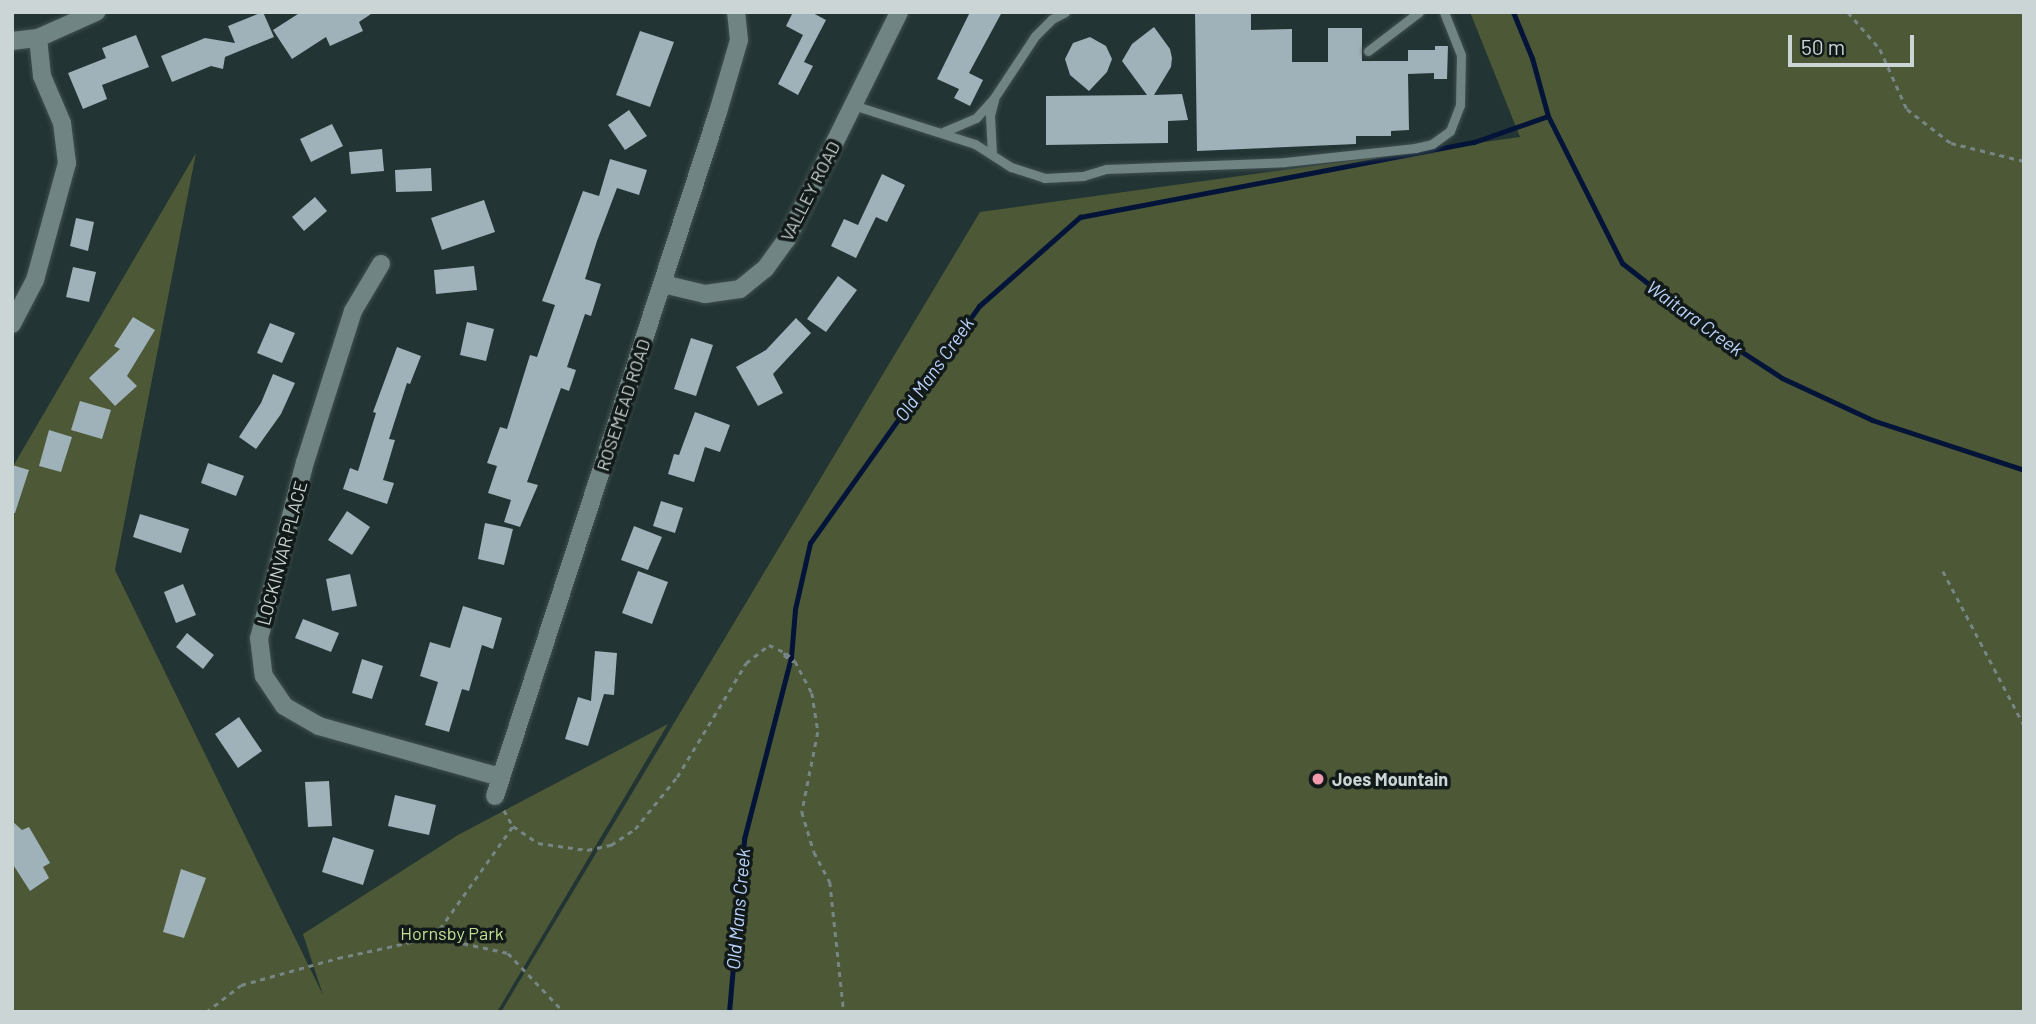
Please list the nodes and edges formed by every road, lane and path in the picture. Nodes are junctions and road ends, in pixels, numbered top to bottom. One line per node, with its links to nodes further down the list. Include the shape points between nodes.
1 (96, 12): 8 (street)
2 (736, 12): 17 (street, ROSEMEAD ROAD, via 738,40)
3 (899, 12): 12 (street, VALLEY ROAD)
4 (1065, 12): 11 (lane, via 1035,36)
5 (1419, 12): 10 (lane)
6 (1444, 12): 14 (lane, via 1461,55 1461,105 1450,131 1433,144 1311,160 1105,169 1066,178 1028,175)
7 (1848, 12): 15 (path, via 1880,49 1907,109 1951,143)
8 (38, 38): 9 (street); 18 (street, via 42,76 62,123 67,163 35,280)
9 (12, 41)
10 (1368, 51)
11 (994, 99): 13 (lane, via 976,118); 14 (lane)
12 (853, 105): 13 (lane); 17 (street, VALLEY ROAD, via 787,239 765,269 740,289 705,294)
13 (941, 133): 14 (lane)
14 (992, 154)
15 (2024, 161)
16 (380, 264): 21 (street, LOCKINVAR PLACE, via 353,311 305,461 259,638 264,676 284,706 319,726)
17 (663, 284): 21 (street, ROSEMEAD ROAD)
18 (12, 324)
19 (1943, 571): 20 (path)
20 (2024, 725)
21 (500, 777): 22 (street, ROSEMEAD ROAD)
22 (495, 796)
23 (434, 937): 24 (path, via 242,985); 25 (path, via 508,953); 26 (path, via 513,826 538,843 587,850 611,845 635,828 677,777 746,663 769,645 795,661 812,693 818,732 803,812 814,852 830,881)
24 (206, 1012)
25 (564, 1012)
26 (844, 1012)

